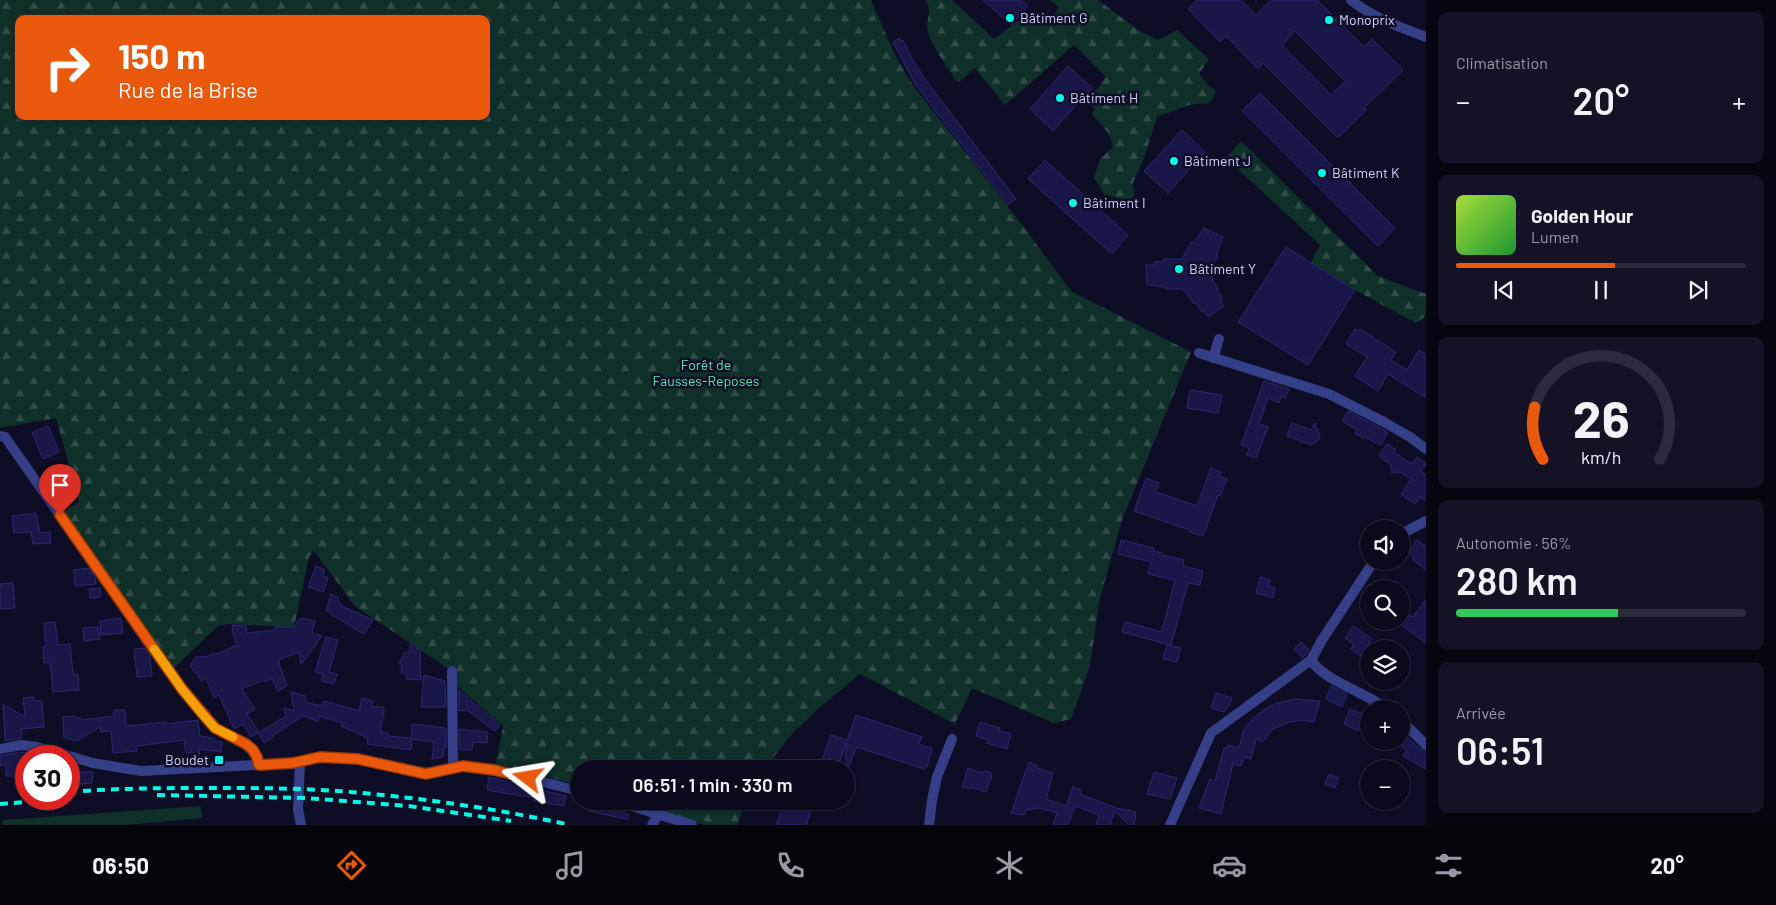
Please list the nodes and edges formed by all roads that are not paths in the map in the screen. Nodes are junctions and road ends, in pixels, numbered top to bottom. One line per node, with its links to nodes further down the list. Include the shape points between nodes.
1 (1351, 0): 2 (street, via 1383,20)
2 (1426, 36)
3 (1219, 339): 5 (street)
4 (1199, 353): 5 (street)
5 (1212, 358): 7 (street, via 1329,394 1384,422)
6 (0, 436): 21 (street, via 5,437 182,689 215,728 253,750)
7 (1426, 449)
8 (1426, 521): 9 (street)
9 (1410, 529)
10 (1368, 570): 11 (street)
11 (1311, 660): 13 (street, via 1334,679); 30 (street, via 1211,733)
12 (452, 671): 22 (street)
13 (1371, 700)
14 (1410, 729): 16 (street)
15 (952, 739): 29 (street, via 937,776)
16 (1426, 745)
17 (15, 746): 18 (street)
18 (0, 749)
19 (80, 759): 21 (street, via 141,771)
20 (300, 762): 21 (street); 22 (street, via 320,757 358,759 426,774); 26 (street, via 298,809)
21 (259, 765)
22 (453, 768): 23 (street, via 494,770)
23 (570, 789)
24 (643, 810): 25 (street)
25 (658, 815): 27 (street); 28 (street)
26 (301, 825)
27 (652, 825)
28 (692, 825)
29 (929, 825)
30 (1170, 825)

